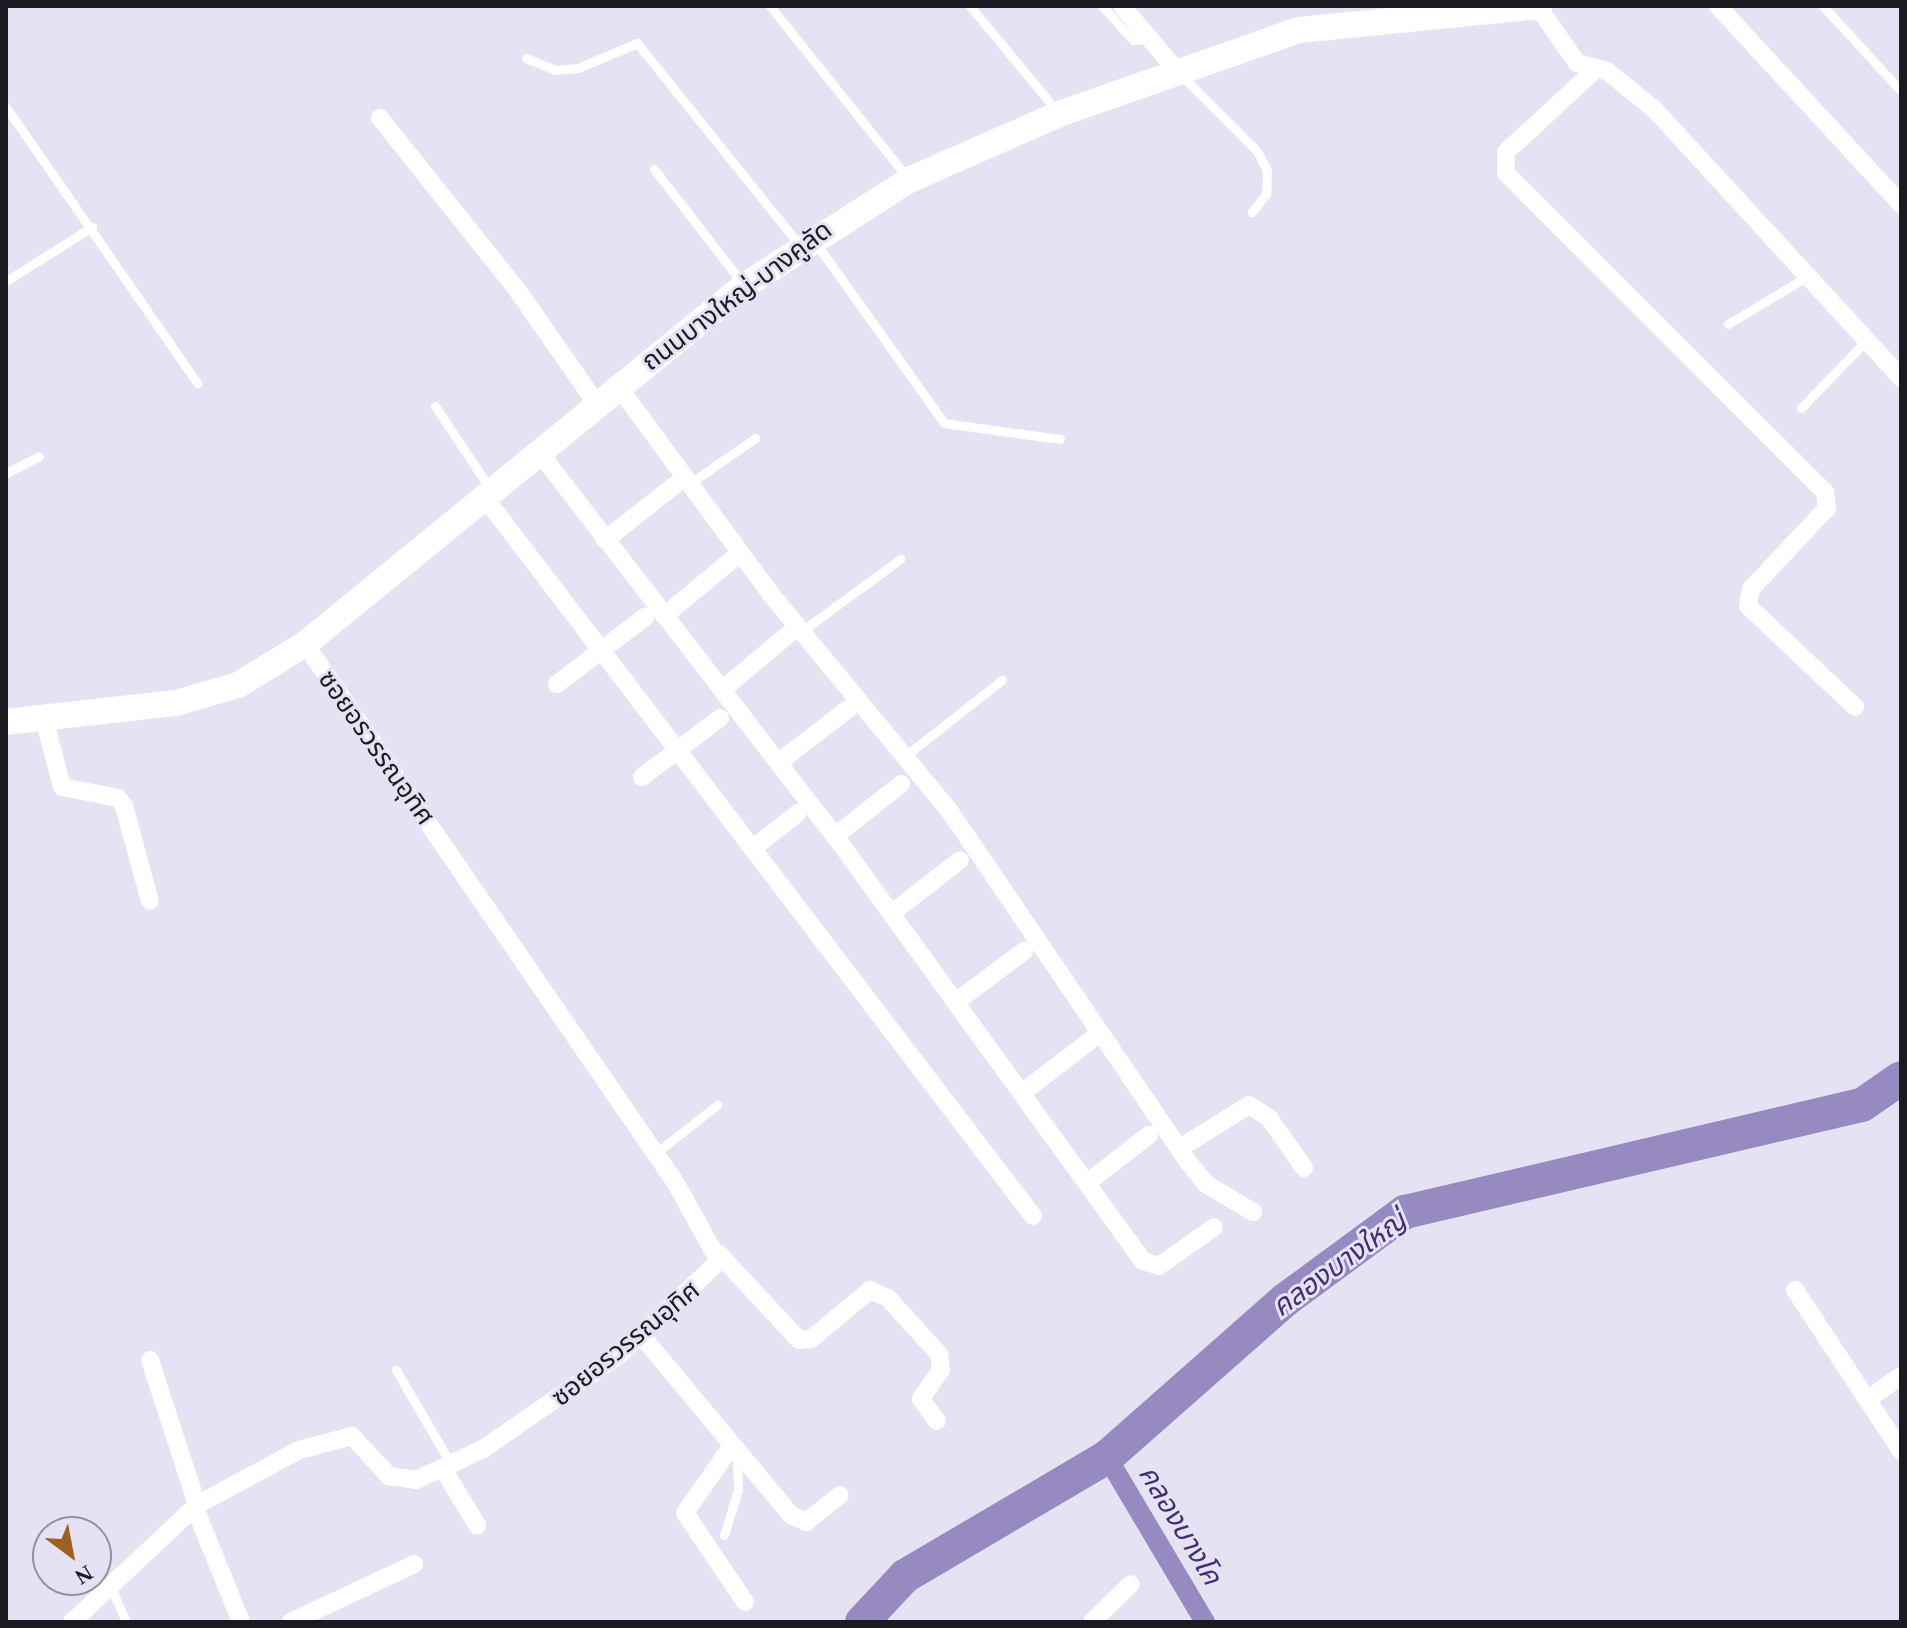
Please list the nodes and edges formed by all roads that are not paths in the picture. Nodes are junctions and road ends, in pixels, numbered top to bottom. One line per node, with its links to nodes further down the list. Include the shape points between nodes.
1 (770, 6): 17 (lane)
2 (970, 6): 14 (lane)
3 (1102, 6): 8 (lane, via 1133,40)
4 (1122, 6): 8 (street)
5 (1539, 6): 10 (street, via 1577,63); 11 (street, ถนนบางใหญ่-บางคูลัด, via 1299,30)
6 (1718, 6): 18 (street)
7 (1823, 6): 12 (lane)
8 (1151, 39): 11 (street)
9 (526, 58): 21 (lane, via 556,70 578,68 637,43)
10 (1596, 69): 22 (street, via 1654,109); 50 (street, via 1506,152 1506,173 1825,492 1827,508 1751,589 1748,606)
11 (1178, 72): 14 (street, ถนนบางใหญ่-บางคูลัด); 19 (lane, via 1257,151 1267,171 1266,194)
12 (1901, 91)
13 (6, 107): 20 (lane)
14 (1059, 114): 17 (street, ถนนบางใหญ่-บางคูลัด)
15 (380, 118): 30 (street, via 518,291)
16 (654, 169): 24 (lane)
17 (909, 180): 21 (street, ถนนบางใหญ่-บางคูลัด)
18 (1901, 204)
19 (1252, 212)
20 (92, 227): 23 (lane); 28 (lane)
21 (806, 242): 24 (street, ถนนบางใหญ่-บางคูลัด); 34 (lane, via 944,423)
22 (1808, 276): 25 (lane); 26 (street)
23 (6, 281)
24 (744, 286): 29 (street, ถนนบางใหญ่-บางคูลัด)
25 (1728, 324)
26 (1866, 341): 27 (street); 32 (lane)
27 (1901, 378)
28 (197, 383)
29 (618, 386): 30 (street, ถนนบางใหญ่-บางคูลัด); 38 (street)
30 (596, 403): 35 (street, ถนนบางใหญ่-บางคูลัด)
31 (435, 406): 39 (lane)
32 (1801, 408)
33 (755, 438): 38 (lane)
34 (1060, 439)
35 (539, 452): 39 (street, ถนนบางใหญ่-บางคูลัด); 40 (street)
36 (39, 456): 37 (lane)
37 (6, 473)
38 (683, 484): 40 (street); 44 (street)
39 (489, 495): 45 (street, ถนนบางใหญ่-บางคูลัด); 46 (street)
40 (605, 540): 43 (street)
41 (733, 559): 43 (street)
42 (900, 559): 44 (lane)
43 (654, 616): 46 (street); 49 (street)
44 (796, 632): 49 (street); 56 (street)
45 (305, 644): 54 (street, ถนนบางใหญ่-บางคูลัด, via 209,696); 73 (street, ซอยอรวรรณอุทิศ)
46 (599, 651): 48 (street); 55 (street)
47 (1002, 680): 56 (lane)
48 (557, 684)
49 (722, 690): 57 (street)
50 (1855, 707)
51 (848, 709): 57 (street)
52 (720, 718): 55 (street)
53 (6, 722): 54 (street, ถนนบางใหญ่-บางคูลัด)
54 (45, 722): 64 (street, via 62,787 118,798 124,806)
55 (677, 749): 58 (street); 62 (street)
56 (904, 757): 72 (street, via 951,813)
57 (779, 762): 61 (street)
58 (642, 777)
59 (901, 784): 61 (street)
60 (798, 813): 62 (street)
61 (835, 836): 65 (street)
62 (756, 846): 77 (street)
63 (960, 860): 65 (street)
64 (150, 901)
65 (892, 913): 67 (street)
66 (1024, 951): 67 (street)
67 (956, 1002): 69 (street)
68 (1092, 1039): 69 (street)
69 (1023, 1092): 75 (street)
70 (717, 1105): 73 (lane)
71 (1149, 1135): 75 (street)
72 (1180, 1148): 74 (street, via 1249,1105 1269,1118); 76 (street, via 1206,1184)
73 (656, 1153): 79 (street, ซอยอรวรรณอุทิศ)
74 (1304, 1168)
75 (1088, 1182): 78 (street, via 1149,1266)
76 (1253, 1212)
77 (1033, 1216)
78 (1214, 1227)
79 (719, 1254): 81 (street, ซอยอรวรรณอุทิศ, via 708,1277); 86 (street, via 799,1340 811,1339 870,1290 888,1298 939,1354 941,1370 921,1399)
80 (1795, 1290): 85 (street)
81 (641, 1335): 87 (street); 89 (street, ซอยอรวรรณอุทิศ, via 555,1403)
82 (150, 1360): 91 (street)
83 (396, 1370): 89 (lane)
84 (1901, 1376): 85 (street)
85 (1868, 1399): 88 (street)
86 (937, 1421)
87 (734, 1451): 90 (street, via 800,1520); 93 (lane, via 738,1490); 99 (street, via 685,1513)
88 (1901, 1451)
89 (448, 1468): 91 (street, ซอยอรวรรณอุทิศ, via 400,1480 361,1440 339,1436 250,1472); 92 (street)
90 (840, 1495)
91 (196, 1507): 95 (street, ซอยอรวรรณอุทิศ); 102 (street)
92 (477, 1525)
93 (724, 1535)
94 (414, 1564): 103 (street)
95 (112, 1579)
96 (1131, 1584): 104 (street)
97 (112, 1589): 101 (lane)
98 (96, 1596): 100 (street, ซอยอรวรรณอุทิศ)
99 (745, 1602)
100 (72, 1622)
101 (126, 1622)
102 (241, 1622)
103 (291, 1622)
104 (1092, 1622)

